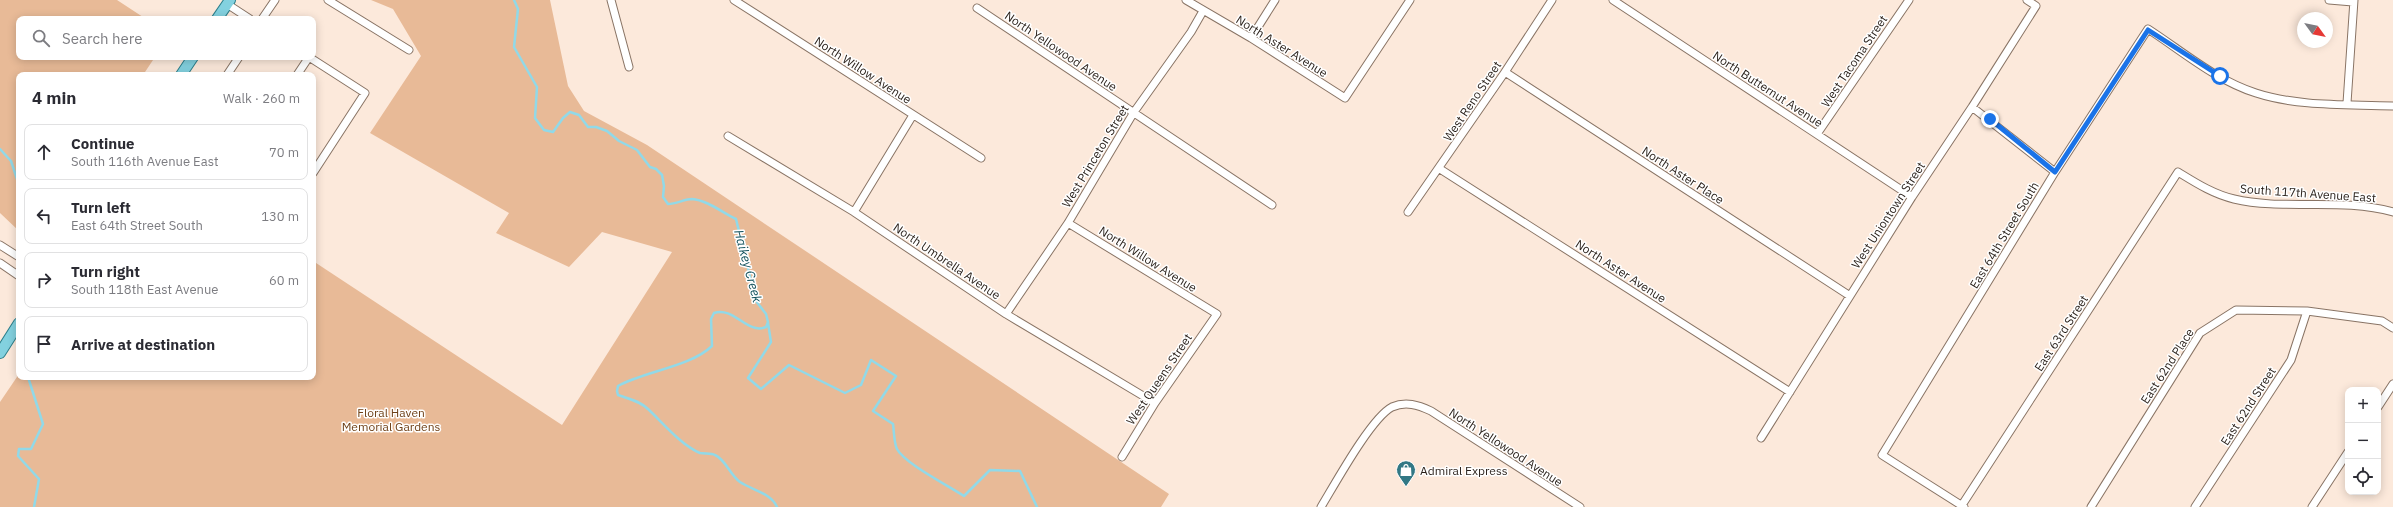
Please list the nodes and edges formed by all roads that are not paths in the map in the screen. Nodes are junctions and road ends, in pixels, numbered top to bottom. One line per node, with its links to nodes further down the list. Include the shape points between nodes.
1 (275, 0): 19 (street)
2 (328, 0): 21 (street)
3 (611, 0): 26 (street)
4 (734, 0): 35 (street, North Willow Avenue)
5 (1186, 0): 16 (street, North Aster Avenue)
6 (1275, 0): 20 (street)
7 (1410, 0): 20 (street, North Aster Avenue, via 1345,98)
8 (1552, 0): 30 (street, West Reno Street)
9 (1613, 0): 36 (street, North Butternut Avenue)
10 (1909, 0): 36 (street, West Tacoma Street)
11 (2027, 0): 33 (street, West Uniontown Street, via 2036,6)
12 (2329, 0): 13 (street)
13 (2353, 1): 31 (street)
14 (228, 2): 17 (main road); 18 (street)
15 (977, 8): 34 (street, North Yellowood Avenue)
16 (1203, 11): 20 (street, North Aster Avenue); 34 (street, West Princeton Street)
17 (219, 16)
18 (246, 16)
19 (264, 16)
20 (1251, 38)
21 (409, 50)
22 (191, 60): 27 (main road)
23 (236, 60): 28 (street)
24 (307, 60): 29 (street)
25 (314, 60): 39 (street, via 365,93)
26 (629, 67)
27 (183, 72)
28 (229, 72)
29 (299, 72)
30 (1505, 72): 40 (street, West Reno Street); 53 (street, North Aster Place)
31 (2347, 104): 32 (street); 41 (street, East 64th Street South, via 2281,99 2256,93 2220,76 2148,30)
32 (2393, 106)
33 (1972, 107): 41 (street); 43 (street, West Uniontown Street)
34 (1134, 112): 44 (street, North Yellowood Avenue); 48 (street, West Princeton Street)
35 (912, 115): 38 (street, North Willow Avenue); 45 (street)
36 (1817, 134): 43 (street, North Butternut Avenue)
37 (728, 136): 45 (street, North Umbrella Avenue)
38 (981, 158)
39 (316, 168)
40 (1440, 169): 46 (street, West Reno Street); 61 (street, North Aster Avenue)
41 (2055, 172): 67 (street, East 64th Street South, via 1882,455)
42 (2178, 172): 47 (street, South 117th Avenue East, via 2200,186 2239,200 2366,207); 67 (street, East 63rd Street)
43 (1912, 197): 53 (street, West Uniontown Street)
44 (1272, 205)
45 (854, 212): 55 (street, North Umbrella Avenue)
46 (1408, 212)
47 (2393, 212)
48 (1068, 223): 55 (street, West Princeton Street); 56 (street, North Willow Avenue)
49 (0, 245): 50 (street)
50 (16, 255)
51 (0, 263): 52 (street)
52 (16, 274)
53 (1850, 296): 61 (street, West Uniontown Street)
54 (2307, 312): 58 (street, East 62nd Place, via 2382,321); 70 (street, East 62nd Place, via 2236,310 2200,333); 71 (street, East 62nd Street, via 2291,360)
55 (1006, 314): 63 (street, North Umbrella Avenue)
56 (1217, 314): 63 (street, West Queens Street)
57 (16, 328): 59 (main road)
58 (2393, 328)
59 (0, 353)
60 (2393, 384): 62 (street)
61 (1790, 392): 64 (street, West Uniontown Street)
62 (2381, 402)
63 (1154, 403): 65 (street, West Queens Street)
64 (1760, 438)
65 (1122, 457)
66 (2345, 457): 72 (street)
67 (1963, 506)
68 (1321, 507): 69 (street, North Yellowood Avenue, via 1376,420 1385,411 1402,404 1420,406)
69 (1580, 507)
70 (2090, 507)
71 (2195, 507)
72 (2312, 507)

